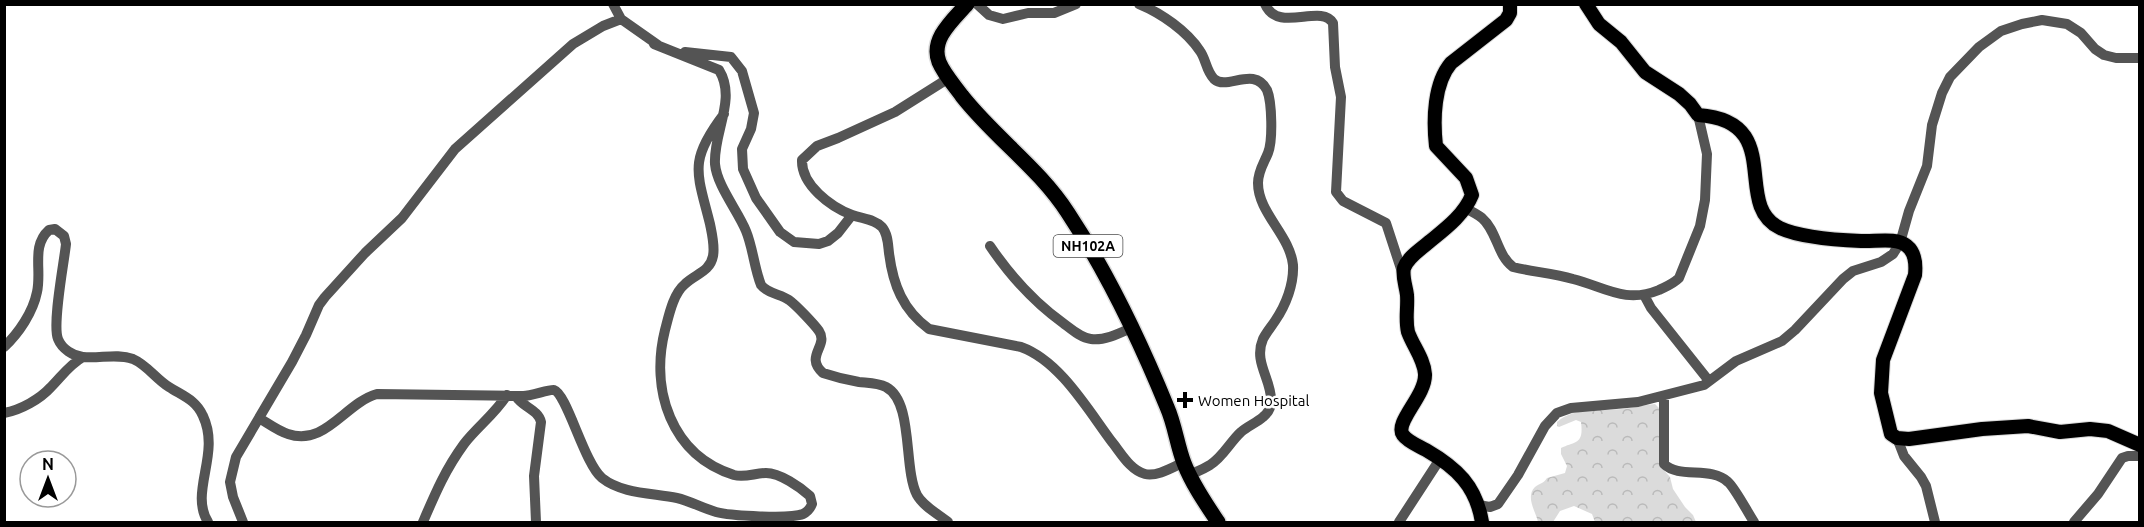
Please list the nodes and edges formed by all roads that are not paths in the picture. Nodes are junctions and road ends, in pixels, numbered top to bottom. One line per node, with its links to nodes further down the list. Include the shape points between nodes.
1 (613, 4): 9 (street)
2 (967, 4): 12 (highway, NH102A, via 936,49)
3 (977, 4): 4 (street, via 989,15 1003,19 1028,13 1054,13)
4 (1076, 4)
5 (1139, 4): 33 (street, via 1187,36 1201,51 1217,82 1257,80 1264,85 1272,135 1259,173 1259,193 1285,240 1293,264 1287,297 1260,348 1270,408 1210,465)
6 (1265, 4): 19 (street, via 1273,15 1324,15 1333,23 1341,97 1336,192 1343,201 1386,223)
7 (1510, 4): 15 (main road, via 1506,20 1457,57 1440,81 1437,146 1466,178 1472,195)
8 (1586, 4): 14 (main road, via 1599,24 1645,72 1679,94)
9 (621, 19): 10 (street); 28 (street, via 603,26 553,59 455,148 402,218 319,306)
10 (654, 44): 13 (street, via 719,70 726,87); 16 (street, via 683,52 732,57 737,63 754,113 741,149 742,170 756,198 787,239 810,245 828,241)
11 (2139, 58): 17 (street, via 2104,55 2067,24 2042,20 2001,32 1979,46 1950,77 1942,93 1932,125 1927,166)
12 (949, 78): 16 (street, via 895,112 817,146 802,160 807,179 819,194); 21 (highway, NH102A, via 989,128 1058,197)
13 (724, 114): 25 (street, via 702,146 698,163 713,257 704,271 685,283 668,318 662,354 667,407 678,435 710,465 740,476 773,474 810,496 810,508 792,516 725,514 614,484 595,469 556,391); 39 (street, via 715,149 716,170 747,232 761,285 789,300 819,330 822,342 815,360 823,373 883,386 894,393 901,409 915,489 920,500)
14 (1698, 115): 17 (main road, via 1734,124 1747,139 1763,214 1777,227 1818,237); 20 (street, via 1707,154 1704,211 1679,278)
15 (1465, 208): 19 (main road, via 1412,256); 20 (street, via 1490,227 1505,261 1513,267 1575,279 1630,297)
16 (852, 215): 33 (street, via 877,222 885,230 897,291 916,320 929,329 1034,352 1073,389 1124,458 1142,473)
17 (1900, 243): 24 (street, via 1881,262 1853,271 1843,279 1782,341 1736,361); 29 (main road, via 1912,252 1915,275 1883,360 1881,379 1888,424)
18 (990, 246): 21 (street, via 1022,289 1078,333 1092,340)
19 (1403, 276): 32 (main road, via 1406,321 1425,368 1425,380 1403,420 1401,432)
20 (1644, 295): 24 (street)
21 (1131, 328): 33 (highway, NH102A, via 1168,410)
22 (4, 347): 23 (street, via 24,323 37,293 40,241 55,229 66,244 56,322 58,339 63,348)
23 (83, 357): 27 (street, via 38,398); 35 (street, via 132,359 194,401 208,433 210,451 202,487 202,508)
24 (1709, 381): 26 (street)
25 (512, 395): 28 (street, via 377,394 358,402 310,437 289,434); 37 (street, via 468,440 438,486); 38 (street, via 542,422 534,476)
26 (1664, 396): 34 (street, via 1557,413 1498,504); 43 (street, via 1664,464 1674,470 1728,481)
27 (4, 413)
28 (260, 418): 36 (street, via 231,471 232,497)
29 (1897, 438): 30 (main road, via 2028,426 2060,432 2108,431); 44 (street, via 1904,456 1926,486)
30 (2139, 446)
31 (2139, 456): 45 (street, via 2122,458)
32 (1440, 459): 34 (main road, via 1460,474); 41 (street)
33 (1187, 469): 40 (highway, NH102A)
34 (1478, 505): 42 (main road)
35 (208, 522)
36 (243, 522)
37 (423, 522)
38 (536, 522)
39 (948, 522)
40 (1218, 522)
41 (1399, 522)
42 (1482, 522)
43 (1754, 522)
44 (1935, 522)
45 (2074, 522)

